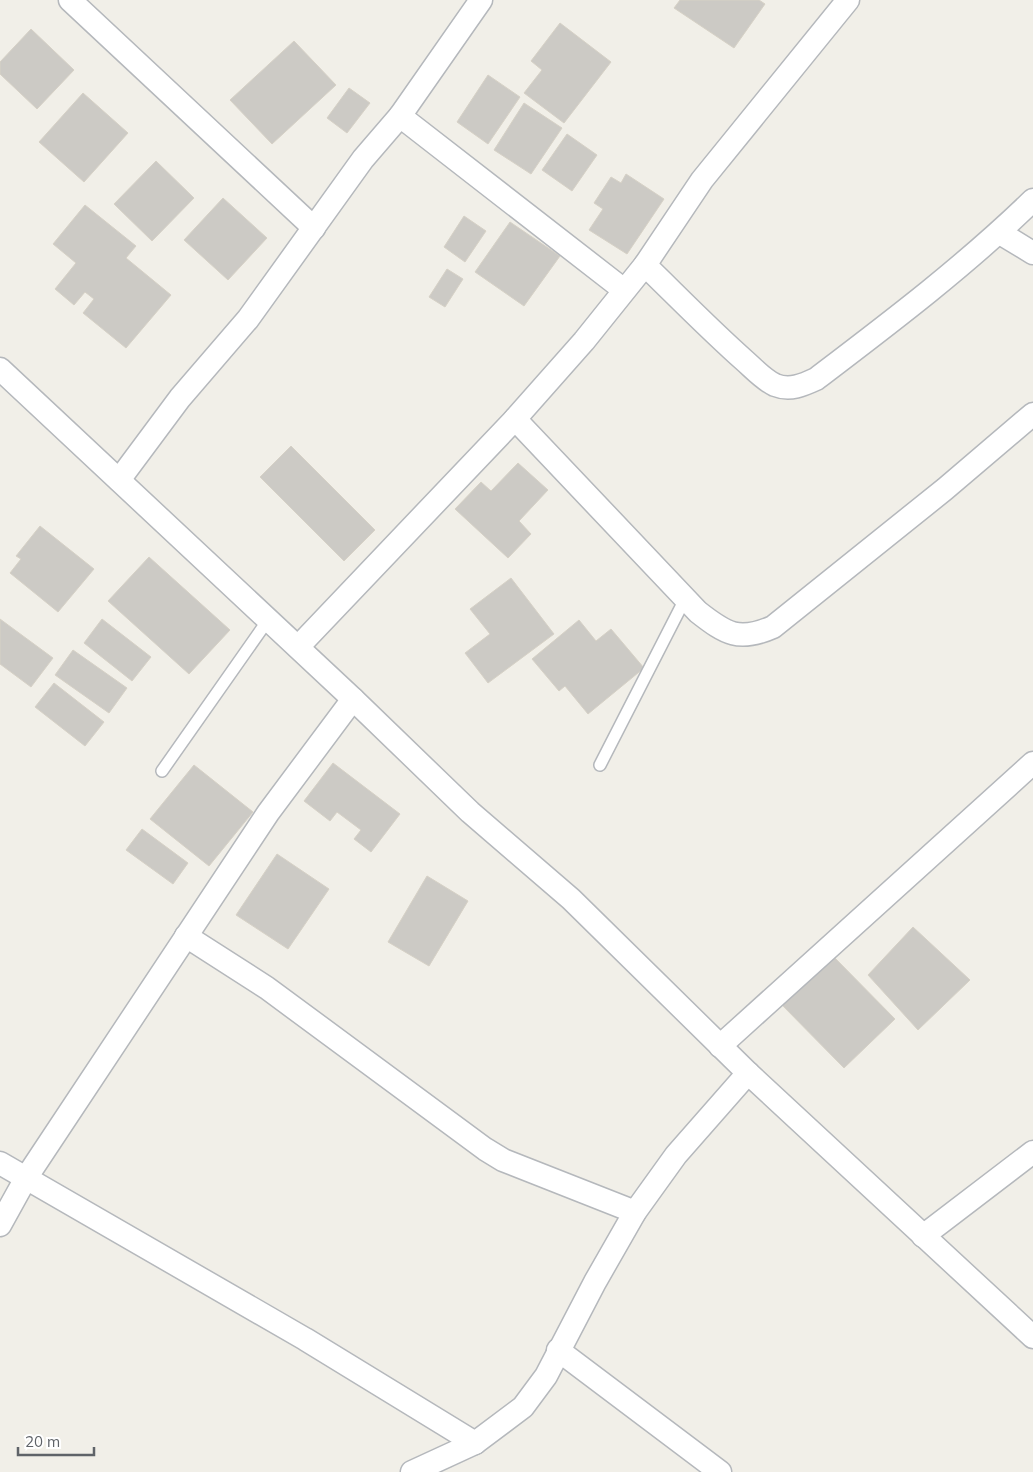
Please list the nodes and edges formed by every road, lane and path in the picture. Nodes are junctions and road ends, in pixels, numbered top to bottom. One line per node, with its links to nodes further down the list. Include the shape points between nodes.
1 (70, 0): 6 (street)
2 (848, 0): 9 (street, via 702,180)
3 (472, 3): 4 (street)
4 (400, 116): 6 (street, via 363,159); 10 (street)
5 (1033, 200): 7 (street)
6 (314, 228): 14 (street, via 248,319 180,398)
7 (1000, 232): 8 (street); 9 (street, via 923,298 816,379 801,386 775,385 760,374)
8 (1033, 253)
9 (645, 264): 10 (street)
10 (624, 290): 13 (street)
11 (0, 369): 14 (street)
12 (1033, 414): 15 (street, via 773,627 743,636 729,632 698,612)
13 (515, 419): 15 (street); 17 (street)
14 (119, 480): 16 (street)
15 (685, 599): 20 (lane)
16 (268, 620): 17 (street); 21 (lane)
17 (298, 647): 18 (street)
18 (353, 699): 22 (street, via 268,813); 23 (street, via 470,812 571,899)
19 (1033, 763): 23 (street)
20 (600, 765)
21 (162, 771)
22 (186, 936): 27 (street); 28 (street, via 267,988 485,1149 503,1160)
23 (720, 1046): 24 (street)
24 (748, 1073): 28 (street, via 676,1155); 30 (street)
25 (1033, 1152): 30 (street)
26 (0, 1163): 27 (street)
27 (26, 1178): 29 (street); 33 (street)
28 (635, 1212): 32 (street)
29 (0, 1225)
30 (923, 1236): 31 (street)
31 (1033, 1337)
32 (558, 1350): 33 (street, via 546,1376 523,1407); 35 (street)
33 (476, 1443): 34 (street)
34 (412, 1472)
35 (720, 1472)

